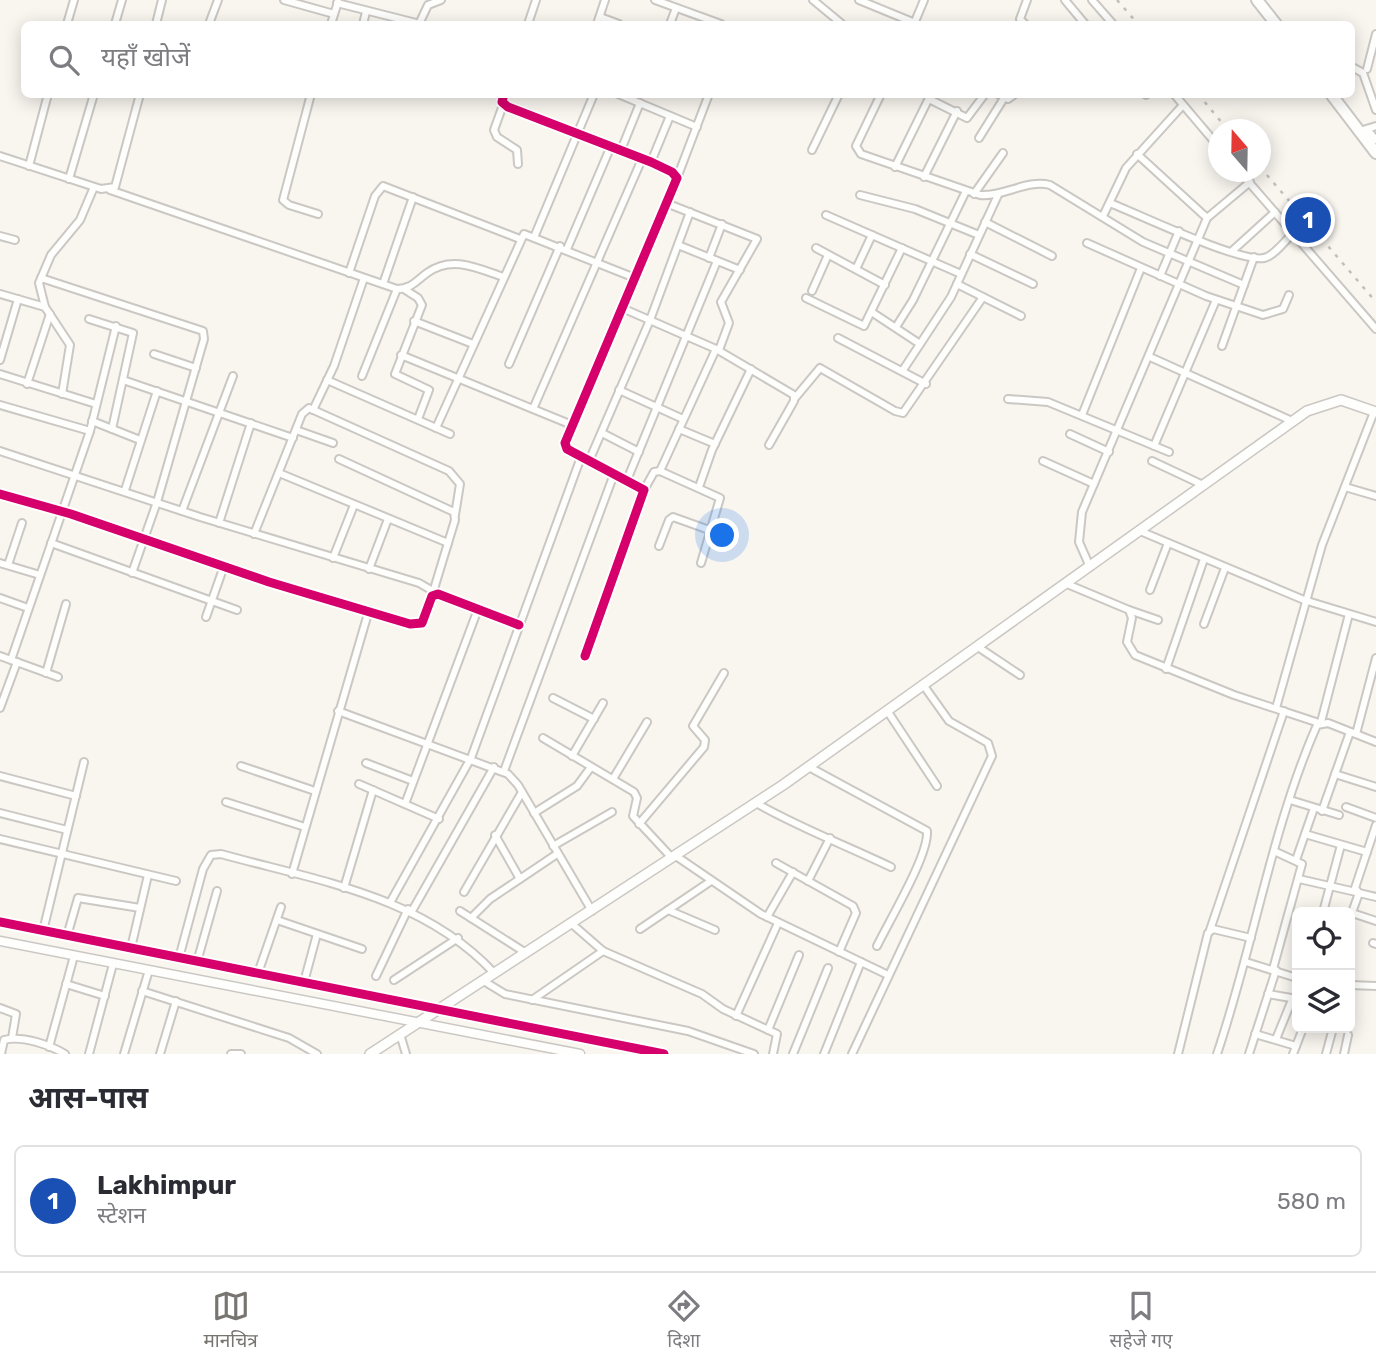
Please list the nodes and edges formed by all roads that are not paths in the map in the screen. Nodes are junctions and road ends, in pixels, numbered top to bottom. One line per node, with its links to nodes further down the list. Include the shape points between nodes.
1 (74, 0): 21 (street)
2 (122, 0): 22 (street)
3 (162, 0): 23 (street)
4 (218, 0): 24 (street)
5 (284, 0): 20 (street)
6 (441, 0): 28 (street, via 428,5)
7 (536, 0): 29 (street)
8 (605, 0): 30 (street)
9 (655, 0): 18 (street)
10 (813, 0): 33 (street)
11 (859, 0): 34 (street)
12 (924, 0): 35 (street)
13 (1027, 0): 36 (street)
14 (1065, 0): 37 (street)
15 (1092, 0): 38 (street)
16 (1257, 0): 39 (main road)
17 (338, 2): 19 (street); 20 (street)
18 (676, 8): 31 (street); 32 (street)
19 (366, 12): 26 (street); 27 (street)
20 (334, 14): 25 (street)
21 (69, 21)
22 (116, 21)
23 (157, 21)
24 (210, 21)
25 (332, 21)
26 (364, 21)
27 (406, 21)
28 (420, 21)
29 (529, 21)
30 (598, 21)
31 (671, 21)
32 (713, 21)
33 (838, 21)
34 (908, 21)
35 (916, 21)
36 (1021, 21)
37 (1082, 21)
38 (1110, 21)
39 (1274, 21)
40 (1376, 34): 43 (street)
41 (1355, 68): 43 (street)
42 (1376, 68): 43 (street)
43 (1364, 70): 63 (street)
44 (47, 98): 83 (street)
45 (93, 98): 87 (street)
46 (140, 98): 90 (street, via 117,184)
47 (310, 98): 100 (street, via 283,200)
48 (504, 98): 61 (street)
49 (592, 98): 69 (street)
50 (628, 98): 60 (street)
51 (708, 98): 67 (street)
52 (837, 98): 75 (street)
53 (879, 98): 84 (street, via 856,150)
54 (930, 98): 84 (street)
55 (932, 98): 64 (street)
56 (982, 98): 64 (street, via 970,116)
57 (1000, 98): 71 (street)
58 (1177, 98): 62 (street)
59 (1335, 98): 68 (main road)
60 (640, 103): 65 (street); 74 (street)
61 (503, 105): 69 (street); 82 (street, via 494,130 517,150)
62 (1183, 105): 70 (street); 78 (street)
63 (1376, 110)
64 (957, 111): 85 (street)
65 (670, 116): 67 (street); 81 (street)
66 (1376, 126): 68 (street)
67 (697, 127): 86 (street)
68 (1363, 130): 72 (street); 77 (main road)
69 (578, 133): 73 (street); 112 (street)
70 (1208, 133)
71 (979, 138)
72 (1376, 140)
73 (611, 145): 74 (street); 118 (street)
74 (621, 150): 80 (street)
75 (811, 150)
76 (1003, 153): 92 (street)
77 (1376, 153)
78 (1137, 154): 96 (street); 103 (street)
79 (0, 156): 83 (street)
80 (642, 159): 81 (street); 131 (street)
81 (651, 162): 86 (street)
82 (518, 164)
83 (29, 166): 87 (street)
84 (895, 167): 85 (street)
85 (923, 177): 91 (street)
86 (677, 178): 97 (street)
87 (69, 179): 89 (street)
88 (1250, 182): 99 (street); 103 (street)
89 (94, 187): 90 (street); 139 (street, via 80,220 51,255)
90 (110, 190): 135 (street)
91 (966, 191): 92 (street); 105 (street)
92 (974, 194): 94 (street)
93 (860, 195): 105 (street, via 904,205)
94 (998, 195): 102 (street, via 1042,183); 104 (street)
95 (413, 197): 113 (street); 135 (street, via 380,187); 142 (street)
96 (1110, 203): 102 (street); 107 (street)
97 (666, 204): 98 (street); 141 (street)
98 (690, 212): 106 (street); 117 (street)
99 (1275, 212): 108 (street); 121 (street)
100 (318, 214)
101 (826, 215): 109 (street)
102 (1103, 216): 122 (street, via 1143,242)
103 (1207, 218): 114 (street)
104 (985, 222): 110 (street); 125 (street)
105 (949, 223): 110 (street); 128 (street)
106 (722, 225): 127 (street); 133 (street, via 757,239)
107 (1179, 230): 114 (street); 122 (street)
108 (1293, 233): 126 (street, via 1269,256); 167 (street)
109 (872, 235): 120 (street); 134 (street)
110 (979, 235): 123 (street)
111 (0, 236): 115 (street)
112 (535, 236): 113 (street, via 527,233); 118 (street)
113 (520, 239): 138 (street)
114 (1199, 239): 121 (street); 130 (street)
115 (15, 240)
116 (1087, 243): 132 (street)
117 (678, 245): 127 (street); 163 (street)
118 (564, 247): 131 (street); 178 (street)
119 (816, 248): 124 (street)
120 (902, 248): 128 (street); 145 (street)
121 (1231, 251): 126 (street)
122 (1170, 252): 130 (street); 137 (street)
123 (970, 254): 136 (street); 144 (street)
124 (828, 255): 134 (street); 149 (street)
125 (1052, 256)
126 (1254, 257): 147 (street)
127 (709, 258): 129 (street)
128 (930, 260): 136 (street); 166 (street)
129 (717, 261): 133 (street); 168 (street)
130 (1190, 261): 146 (street); 147 (street)
131 (598, 262): 141 (street); 200 (street)
132 (1141, 268): 137 (street); 204 (street)
133 (740, 270): 173 (street, via 721,302 729,323)
134 (856, 270): 145 (street)
135 (349, 273): 140 (street)
136 (961, 274): 143 (street)
137 (1160, 276): 146 (street)
138 (503, 277): 148 (street, via 458,262); 170 (street)
139 (41, 278): 157 (street); 179 (street, via 204,331)
140 (364, 278): 142 (street); 188 (street)
141 (635, 278): 158 (street)
142 (383, 284): 148 (street)
143 (957, 284): 152 (street); 171 (street)
144 (1033, 284)
145 (886, 285): 159 (street)
146 (1180, 285): 155 (street); 176 (street)
147 (1244, 285): 156 (street)
148 (401, 289): 164 (street, via 421,301); 185 (street)
149 (811, 291)
150 (0, 294): 154 (street)
151 (1289, 295): 156 (street, via 1283,309 1267,315)
152 (984, 297): 161 (street); 190 (street)
153 (806, 298): 159 (street, via 861,325 867,324)
154 (18, 299): 157 (street); 177 (street)
155 (1216, 300): 156 (street); 182 (street)
156 (1237, 306): 172 (street)
157 (45, 307): 160 (street)
158 (622, 308): 163 (street); 210 (street)
159 (873, 313): 166 (street)
160 (50, 314): 189 (street); 193 (street, via 70,345)
161 (1021, 316)
162 (89, 319): 165 (street)
163 (650, 320): 168 (street); 191 (street)
164 (414, 321): 170 (street); 175 (street)
165 (116, 327): 187 (street, via 133,333); 197 (street)
166 (896, 327): 171 (street)
167 (1376, 329)
168 (687, 337): 173 (street); 199 (street)
169 (838, 338): 181 (street)
170 (473, 344): 186 (street)
171 (920, 344): 181 (street)
172 (1222, 346)
173 (718, 349): 180 (street); 206 (street)
174 (154, 354): 179 (street)
175 (401, 355): 186 (street); 205 (street, via 395,374 429,390)
176 (1150, 357): 182 (street); 216 (street)
177 (0, 360)
178 (509, 364)
179 (196, 368): 196 (street)
180 (751, 369): 194 (street); 223 (street)
181 (903, 370): 190 (street)
182 (1187, 373): 208 (street); 225 (street)
183 (0, 374): 189 (street)
184 (233, 376): 202 (street)
185 (362, 376)
186 (458, 378): 200 (street); 211 (street)
187 (123, 380): 192 (street); 212 (street)
188 (327, 380): 201 (street); 205 (street)
189 (27, 384): 193 (street)
190 (926, 384): 194 (street, via 907,411 899,414 820,368)
191 (619, 390): 199 (street); 217 (street)
192 (157, 391): 196 (street); 221 (street)
193 (62, 394): 197 (street)
194 (795, 398): 224 (street)
195 (1008, 399): 204 (street, via 1048,402)
196 (186, 402): 202 (street); 248 (street)
197 (96, 404): 207 (street)
198 (0, 405): 214 (street)
199 (658, 407): 206 (street); 227 (street)
200 (533, 409): 210 (street)
201 (313, 410): 215 (street, via 304,411); 252 (street, via 449,471 460,484)
202 (218, 411): 209 (street); 250 (street)
203 (1375, 412): 208 (main road, via 1341,400 1318,405); 243 (street)
204 (1082, 415): 216 (street)
205 (418, 419): 211 (street)
206 (684, 419): 213 (street)
207 (92, 421): 212 (street); 214 (street)
208 (1292, 421): 241 (main road)
209 (251, 423): 220 (street); 255 (street)
210 (572, 425): 230 (street, via 565,446)
211 (436, 428): 218 (street)
212 (112, 429): 221 (street)
213 (679, 429): 223 (street); 235 (street)
214 (90, 430): 236 (street)
215 (296, 430): 220 (street); 222 (street)
216 (1118, 430): 225 (street); 228 (street)
217 (602, 433): 227 (street); 232 (street)
218 (450, 434)
219 (1070, 434): 228 (street)
220 (293, 438): 237 (street)
221 (140, 440): 244 (street)
222 (333, 443)
223 (715, 444): 242 (street)
224 (769, 445)
225 (1154, 446): 229 (street)
226 (0, 451): 236 (street)
227 (639, 452): 239 (street)
228 (1109, 452): 240 (street)
229 (1169, 452)
230 (581, 457): 232 (street); 291 (street)
231 (339, 459): 252 (street, via 448,507)
232 (589, 460): 238 (street)
233 (1043, 461): 240 (street)
234 (1152, 461): 241 (street)
235 (660, 471): 242 (street); 245 (street, via 654,472)
236 (75, 473): 244 (street); 251 (street)
237 (279, 473): 249 (street); 258 (street)
238 (614, 474): 239 (street); 325 (street)
239 (627, 480): 245 (street)
240 (1094, 484): 269 (street, via 1078,532)
241 (1203, 485): 257 (main road)
242 (699, 487): 256 (street, via 722,501)
243 (1345, 487): 247 (street); 278 (street)
244 (125, 490): 248 (street)
245 (644, 490): 294 (street)
246 (0, 494): 251 (street)
247 (1376, 496)
248 (157, 502): 250 (street); 259 (street)
249 (354, 505): 253 (street); 264 (street)
250 (183, 511): 255 (street)
251 (62, 512): 259 (street); 260 (street)
252 (455, 515): 261 (street)
253 (388, 519): 261 (street); 271 (street)
254 (22, 523): 267 (street)
255 (219, 523): 258 (street)
256 (712, 531): 263 (street, via 673,517); 266 (street)
257 (1140, 531): 262 (street); 269 (main road)
258 (254, 534): 264 (street)
259 (144, 538): 268 (street); 272 (street)
260 (51, 543): 272 (street); 273 (street)
261 (448, 543): 276 (street)
262 (1168, 543): 265 (street); 275 (street)
263 (659, 546)
264 (333, 558): 271 (street)
265 (1204, 559): 270 (street); 297 (street)
266 (701, 563)
267 (4, 564): 273 (street)
268 (224, 566): 279 (street); 284 (street)
269 (1090, 568): 274 (main road)
270 (1225, 568): 278 (street); 290 (street)
271 (369, 569): 276 (street)
272 (132, 573): 279 (street)
273 (40, 575): 281 (street)
274 (1067, 584): 285 (street); 292 (main road)
275 (1150, 590)
276 (436, 592): 282 (street); 284 (street, via 419,625)
277 (0, 598): 281 (street)
278 (1304, 600): 286 (street); 306 (street)
279 (211, 601): 283 (street); 287 (street)
280 (66, 604): 298 (street)
281 (28, 608): 296 (street)
282 (478, 609): 291 (street); 315 (street)
283 (237, 610)
284 (369, 610): 307 (street)
285 (1129, 610): 288 (street); 297 (street, via 1130,651)
286 (1349, 614): 289 (street); 312 (street)
287 (206, 617)
288 (1158, 620)
289 (1376, 622)
290 (1204, 624)
291 (519, 625): 318 (street)
292 (978, 647): 300 (street); 302 (main road)
293 (0, 656): 296 (street)
294 (585, 656)
295 (1376, 658): 313 (street)
296 (14, 661): 298 (street); 305 (street)
297 (1166, 669): 306 (street)
298 (46, 673): 301 (street)
299 (724, 673): 350 (street, via 693,726 705,740 704,747)
300 (1020, 675)
301 (58, 677)
302 (924, 686): 309 (main road); 426 (street, via 949,721 988,743 992,756)
303 (553, 698): 310 (street)
304 (603, 703): 310 (street)
305 (0, 708)
306 (1276, 708): 308 (street)
307 (338, 710): 315 (street); 334 (street)
308 (1284, 711): 312 (street); 401 (street)
309 (888, 712): 324 (main road); 331 (street)
310 (594, 719): 317 (street)
311 (647, 722): 328 (street)
312 (1320, 722): 313 (street); 337 (street)
313 (1353, 733): 316 (street); 326 (street)
314 (543, 738): 317 (street)
315 (428, 742): 318 (street); 329 (street)
316 (1376, 742)
317 (572, 756): 322 (street)
318 (471, 758): 323 (street); 349 (street)
319 (84, 762): 336 (street)
320 (366, 763): 329 (street)
321 (241, 766): 334 (street)
322 (591, 766): 328 (street); 346 (street, via 577,786)
323 (494, 767): 325 (street); 387 (street)
324 (809, 767): 339 (main road); 408 (street, via 926,831 916,867)
325 (504, 771): 335 (street)
326 (1335, 774): 332 (street); 343 (street)
327 (0, 776): 336 (street)
328 (613, 779): 350 (street, via 637,795 632,813)
329 (413, 781): 340 (street)
330 (359, 784): 333 (street)
331 (937, 786)
332 (1376, 788)
333 (373, 790): 340 (street); 377 (street)
334 (315, 791): 352 (street)
335 (522, 792): 346 (street); 355 (street)
336 (76, 796): 353 (street)
337 (1290, 800): 342 (street); 360 (street)
338 (226, 802): 352 (street)
339 (756, 803): 356 (street, via 806,831); 364 (main road)
340 (405, 804): 349 (street)
341 (1346, 807): 348 (street)
342 (1314, 808): 343 (street); 354 (street)
343 (1322, 811): 347 (street)
344 (612, 812): 359 (street)
345 (0, 813): 353 (street)
346 (534, 813): 359 (street)
347 (1339, 815)
348 (1376, 818)
349 (439, 819): 382 (street)
350 (639, 824): 364 (street)
351 (1376, 825): 361 (street)
352 (305, 827): 369 (street)
353 (67, 830): 362 (street)
354 (1305, 834): 358 (street); 365 (street)
355 (495, 835): 372 (street); 379 (street)
356 (830, 838): 367 (street); 375 (street)
357 (0, 839): 362 (street)
358 (1341, 845): 361 (street); 376 (street)
359 (553, 846): 363 (street)
360 (1274, 851): 365 (street); 406 (street)
361 (1367, 852): 380 (street)
362 (61, 854): 370 (street); 402 (street)
363 (557, 854): 372 (street); 390 (street)
364 (674, 857): 374 (street); 390 (main road)
365 (1296, 860): 371 (street, via 1302,864)
366 (776, 863): 368 (street)
367 (891, 867)
368 (793, 872): 375 (street); 391 (street)
369 (292, 874): 377 (street); 416 (street, via 221,853 211,855)
370 (148, 875): 373 (street); 386 (street)
371 (1299, 878): 376 (street); 423 (street)
372 (520, 879): 393 (street)
373 (176, 881)
374 (711, 881): 388 (street); 391 (street)
375 (808, 881): 412 (street, via 855,910)
376 (1329, 886): 380 (street); 384 (street)
377 (344, 888): 382 (street)
378 (217, 891): 417 (street)
379 (464, 892)
380 (1358, 893): 381 (street); 385 (street)
381 (1376, 897)
382 (391, 901): 387 (street)
383 (281, 907): 394 (street)
384 (1325, 907)
385 (1354, 907)
386 (140, 908): 404 (street, via 78,898); 409 (street)
387 (410, 910): 405 (street); 427 (street)
388 (668, 910): 399 (street); 400 (street)
389 (460, 911): 393 (street)
390 (592, 911): 398 (main road)
391 (766, 917): 397 (street)
392 (1355, 917): 395 (street)
393 (471, 918): 413 (street)
394 (276, 920): 403 (street); 424 (street)
395 (1376, 921)
396 (0, 922): 402 (street)
397 (778, 923): 412 (street); 444 (street)
398 (572, 924): 411 (street); 413 (main road)
399 (640, 929)
400 (715, 930)
401 (1210, 930): 406 (street); 473 (street)
402 (43, 931): 404 (street)
403 (317, 934): 410 (street); 431 (street)
404 (66, 936): 409 (street)
405 (458, 938): 425 (street); 430 (street)
406 (1251, 938): 419 (street)
407 (0, 941): 414 (street)
408 (877, 946)
409 (131, 948): 416 (street)
410 (362, 949)
411 (603, 951): 439 (street); 444 (street, via 702,994)
412 (839, 952): 418 (street)
413 (526, 953): 425 (main road)
414 (74, 956): 420 (street); 432 (street)
415 (799, 956): 446 (street)
416 (179, 958): 417 (street)
417 (197, 962): 424 (street)
418 (861, 962): 426 (street); 471 (street)
419 (1246, 962): 423 (street); 474 (street)
420 (113, 964): 422 (street); 437 (street)
421 (828, 968): 470 (street)
422 (149, 970): 435 (street); 445 (street)
423 (1275, 970): 428 (street); 436 (street)
424 (258, 973): 431 (street)
425 (495, 973): 429 (main road)
426 (888, 975): 472 (street)
427 (376, 976)
428 (1292, 976)
429 (482, 980): 439 (street, via 497,991); 443 (main road)
430 (394, 981)
431 (304, 982): 443 (street)
432 (66, 984): 437 (street); 455 (street)
433 (1355, 985): 434 (street)
434 (1376, 986)
435 (142, 991): 440 (street); 459 (street)
436 (1268, 994): 438 (street); 450 (street)
437 (105, 996): 458 (street)
438 (1292, 998)
439 (532, 1000): 468 (street, via 688,1031)
440 (176, 1001): 460 (street); 463 (street, via 289,1038)
441 (1292, 1005): 453 (street)
442 (0, 1008): 452 (street, via 16,1014)
443 (435, 1010): 445 (main road); 467 (street)
444 (736, 1016): 446 (street)
445 (419, 1022): 449 (main road); 466 (street)
446 (768, 1030): 469 (street, via 779,1037)
447 (1301, 1033): 454 (street)
448 (1332, 1033): 477 (street)
449 (400, 1034): 464 (main road); 465 (street)
450 (1255, 1034): 453 (street); 475 (street)
451 (1348, 1035): 478 (street)
452 (12, 1038): 455 (street); 456 (street, via 4,1040)
453 (1276, 1040): 454 (street)
454 (1296, 1046): 476 (street)
455 (49, 1047): 457 (street)
456 (1, 1054)
457 (65, 1054)
458 (89, 1054)
459 (124, 1054)
460 (160, 1054)
461 (231, 1054): 462 (street)
462 (240, 1054)
463 (317, 1054)
464 (370, 1054)
465 (406, 1054)
466 (580, 1054)
467 (664, 1054)
468 (754, 1054)
469 (773, 1054)
470 (793, 1054)
471 (824, 1054)
472 (852, 1054)
473 (1178, 1054)
474 (1217, 1054)
475 (1248, 1054)
476 (1293, 1054)
477 (1326, 1054)
478 (1344, 1054)

